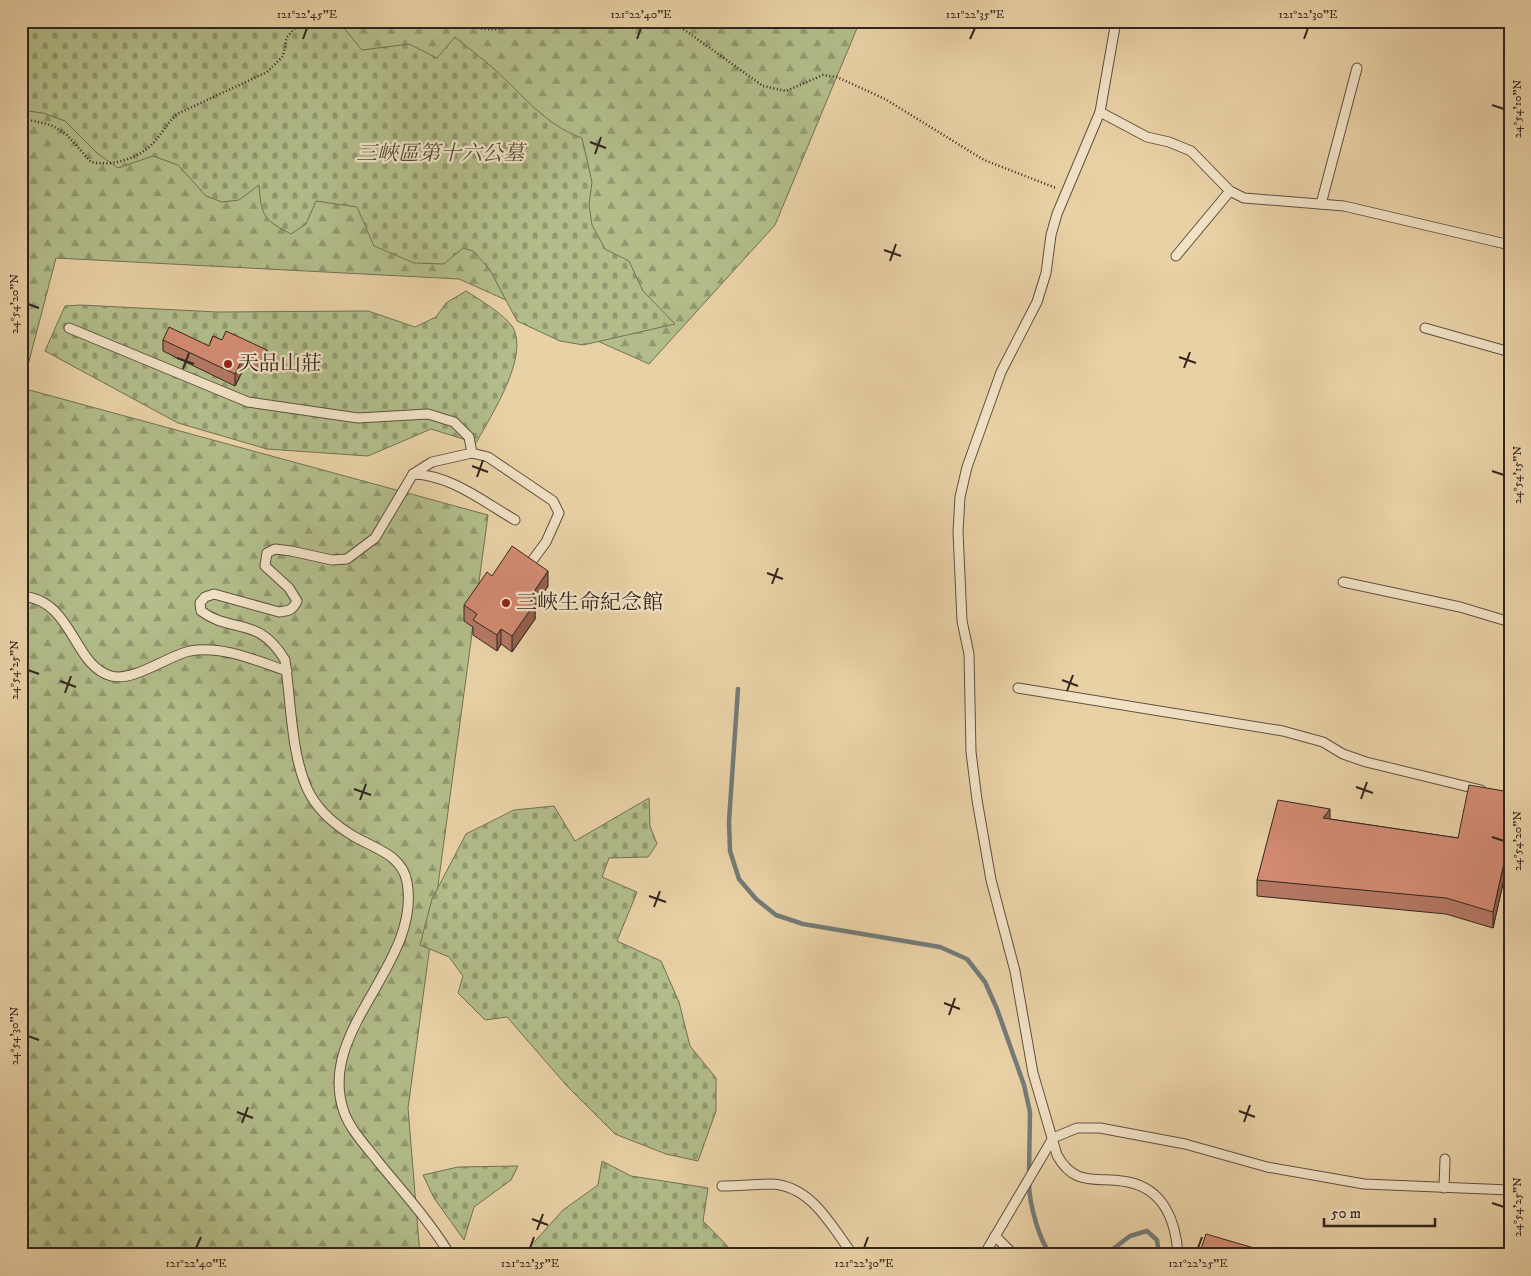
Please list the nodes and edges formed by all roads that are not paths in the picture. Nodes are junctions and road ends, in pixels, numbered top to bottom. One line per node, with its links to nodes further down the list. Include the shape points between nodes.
1 (1116, 21): 3 (lane)
2 (1357, 68): 5 (lane)
3 (1100, 112): 4 (lane, via 1147,137 1191,151); 21 (lane, via 1051,235 1046,273 1037,302 1001,372 967,466 960,497 958,532 962,621 969,654 971,752 977,800 991,880 1015,971 1033,1073)
4 (1230, 191): 5 (lane, via 1244,198); 7 (lane)
5 (1321, 204): 6 (lane, via 1344,206)
6 (1510, 245)
7 (1176, 256)
8 (69, 328): 11 (lane, via 248,402 358,418 428,414 454,422 469,437)
9 (1425, 328): 10 (lane)
10 (1510, 352)
11 (472, 453): 12 (lane, via 432,462); 14 (lane, via 488,457 553,501 559,513 555,525)
12 (413, 474): 13 (lane, via 429,475 452,483); 18 (lane, via 375,538 347,559 332,560 275,549 267,553 265,566 289,588 297,601 288,612 214,594 205,596 200,603 201,611 208,616 248,627 266,637 277,646 285,660)
13 (515, 520)
14 (529, 565)
15 (1343, 582): 17 (lane, via 1460,607)
16 (21, 596): 18 (lane, via 42,601 53,609 92,664 111,676 131,676 167,658 192,651 221,651)
17 (1510, 622)
18 (286, 671): 27 (lane, via 300,771 311,796 337,824 401,865 407,882 404,926 340,1065 338,1091 344,1114)
19 (1018, 688): 20 (lane, via 1283,731 1323,742 1366,762)
20 (1492, 793)
21 (1052, 1138): 24 (lane, via 1077,1128 1100,1128 1185,1144 1266,1167 1354,1183); 26 (lane); 31 (lane, via 1063,1167 1074,1175 1104,1182 1127,1182 1158,1197 1167,1208 1173,1224)
22 (1445, 1159): 24 (lane)
23 (722, 1186): 28 (lane, via 774,1184 798,1191 818,1207)
24 (1444, 1188): 25 (lane)
25 (1510, 1190)
26 (996, 1236): 29 (lane); 30 (lane)
27 (450, 1255)
28 (853, 1255)
29 (984, 1255)
30 (1014, 1255)
31 (1178, 1255)

